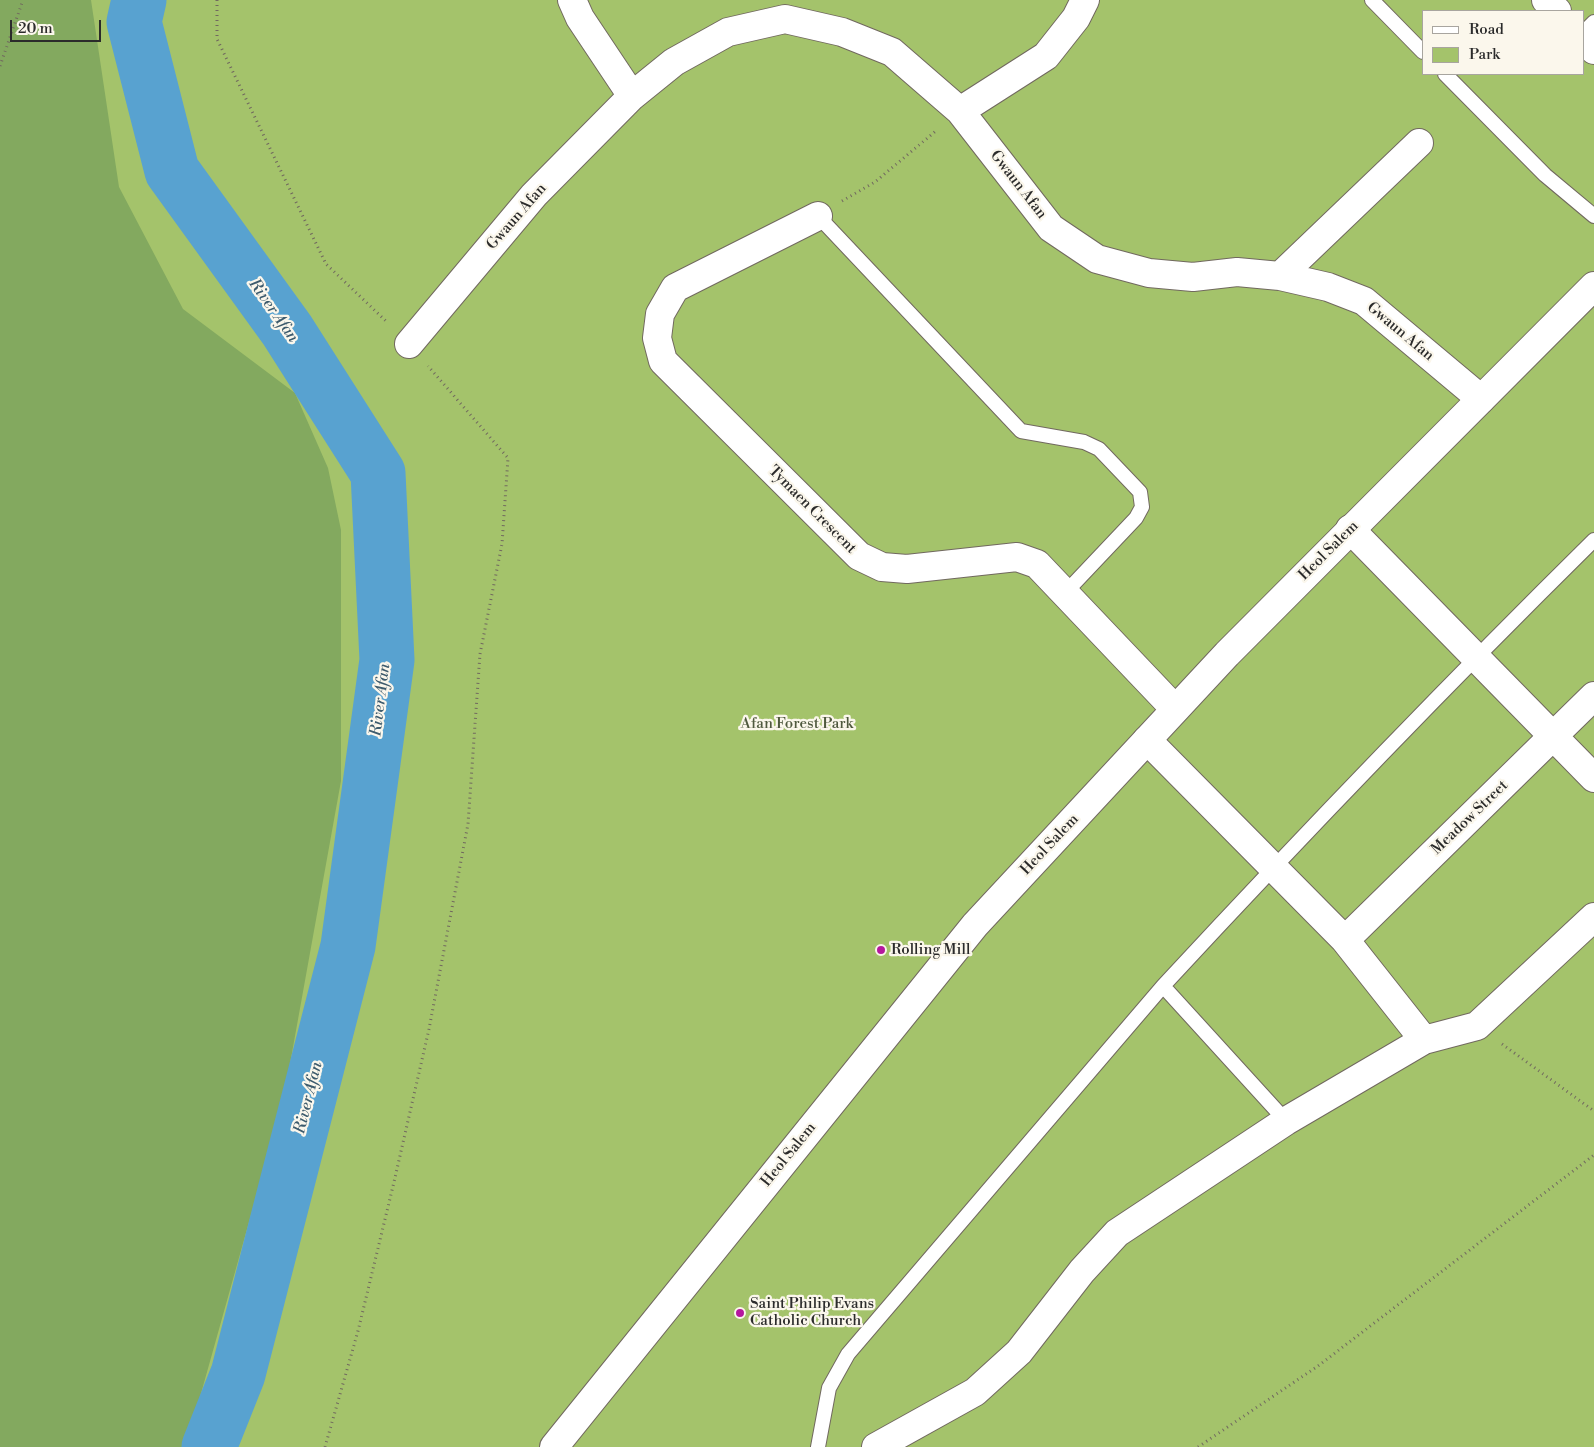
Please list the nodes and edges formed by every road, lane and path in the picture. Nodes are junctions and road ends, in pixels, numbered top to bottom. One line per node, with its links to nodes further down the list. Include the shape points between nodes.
1 (24, 0): 14 (path)
2 (217, 0): 23 (path, via 217,39 326,264)
3 (572, 0): 16 (street, via 580,18)
4 (1085, 0): 17 (street, via 1076,18 1046,56)
5 (1372, 0): 13 (lane)
6 (1546, 0): 8 (street)
7 (784, 10): 16 (street, Gwaun Afan, via 728,32 674,62); 17 (street, Gwaun Afan, via 892,52)
8 (1556, 10)
9 (1594, 22): 10 (lane)
10 (1584, 32)
11 (1584, 40): 12 (street)
12 (1594, 50)
13 (1422, 51)
14 (0, 66)
15 (1446, 75): 20 (lane, via 1545,175)
16 (632, 96): 23 (street, Gwaun Afan, via 534,195)
17 (960, 110): 19 (path, via 875,182); 21 (street, Gwaun Afan, via 1052,228 1097,259 1158,274 1192,278 1237,272)
18 (1419, 143): 21 (street)
19 (818, 216): 27 (lane, via 1020,431 1084,442 1099,449 1140,492 1142,507 1136,518); 27 (street, Tymaen Crescent, via 675,288 660,314 657,338 663,361 859,556 882,567 907,569 1017,557 1037,564)
20 (1594, 216)
21 (1280, 276): 24 (street, Gwaun Afan, via 1328,287 1364,301)
22 (1594, 286): 24 (street, Heol Salem)
23 (410, 344): 43 (path, via 508,458 502,544 480,654 468,824 434,1000 358,1331)
24 (1481, 398): 25 (street, Heol Salem)
25 (1350, 529): 28 (street); 30 (street, Heol Salem)
26 (1594, 540): 28 (lane)
27 (1066, 592): 30 (street, Tymaen Crescent)
28 (1475, 657): 31 (street); 34 (lane)
29 (1594, 696): 31 (street, Meadow Street)
30 (1175, 709): 32 (street, Heol Salem)
31 (1553, 736): 33 (street); 36 (street, Meadow Street)
32 (1147, 740): 34 (street); 44 (street, Heol Salem, via 975,925)
33 (1594, 778)
34 (1274, 867): 36 (street); 37 (lane)
35 (1594, 917): 38 (street)
36 (1345, 940): 39 (street)
37 (1163, 986): 41 (lane); 45 (lane, via 848,1354 829,1388)
38 (1477, 1026): 39 (street); 40 (path)
39 (1424, 1040): 41 (street)
40 (1594, 1112)
41 (1286, 1121): 46 (street, via 1116,1233 1019,1352 975,1392)
42 (1594, 1155): 47 (path, via 1318,1366)
43 (325, 1447)
44 (554, 1447)
45 (818, 1447)
46 (876, 1447)
47 (1198, 1447)

